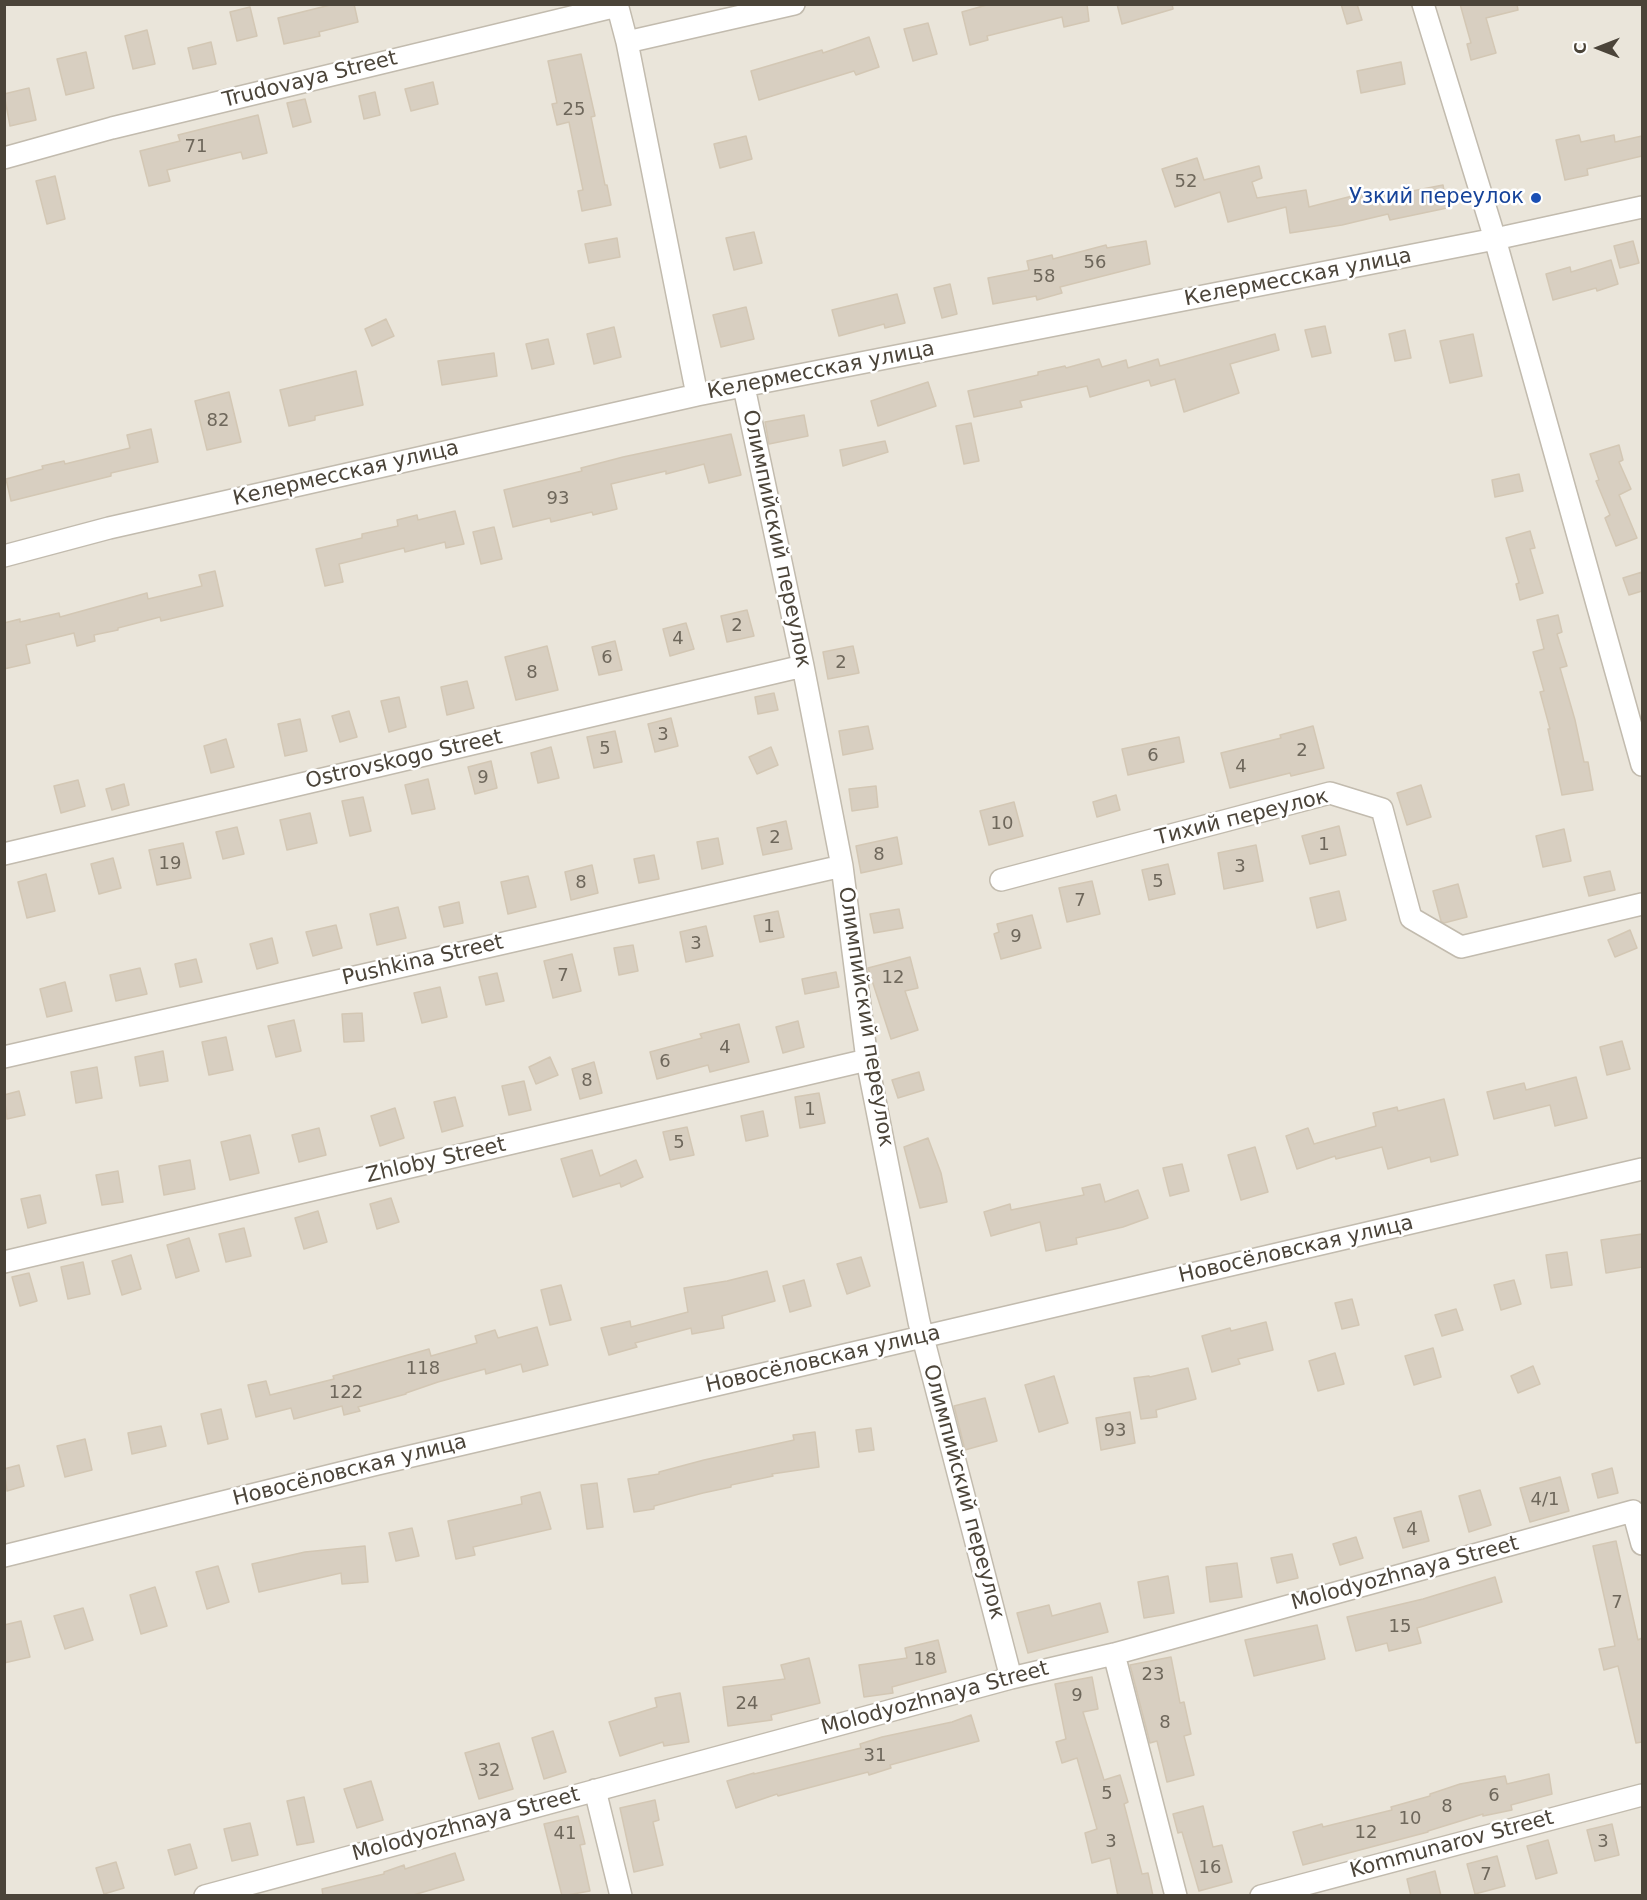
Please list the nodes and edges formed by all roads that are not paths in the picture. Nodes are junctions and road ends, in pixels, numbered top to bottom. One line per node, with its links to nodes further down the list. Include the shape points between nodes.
1 (794, 4): 4 (street)
2 (1423, 4): 7 (street)
3 (617, 5): 4 (street); 5 (street, Trudovaya Street)
4 (627, 42): 9 (street)
5 (4, 158)
6 (1642, 207): 7 (street, Келермесская улица)
7 (1495, 239): 8 (street, Келермесская улица); 12 (street)
8 (744, 387): 9 (street, Келермесская улица); 11 (street, Олимпийский переулок)
9 (697, 395): 10 (street, Келермесская улица, via 121,525)
10 (4, 556)
11 (803, 666): 13 (street, Ostrovskogo Street); 14 (street, Олимпийский переулок)
12 (1642, 765)
13 (4, 854)
14 (842, 866): 17 (street, Pushkina Street); 18 (street, Олимпийский переулок)
15 (1001, 880): 16 (street, Тихий переулок, via 1330,793 1382,809 1411,918 1461,946)
16 (1642, 904)
17 (4, 1057)
18 (867, 1060): 20 (street, Zhloby Street); 21 (street, Олимпийский переулок)
19 (1642, 1169): 21 (street, Новосёловская улица)
20 (5, 1259)
21 (922, 1337): 23 (street, Новосёловская улица); 25 (street, Олимпийский переулок)
22 (1642, 1544): 24 (street, Molodyozhnaya Street, via 1633,1511)
23 (4, 1556)
24 (1114, 1654): 25 (street, Molodyozhnaya Street); 30 (street)
25 (1011, 1678): 26 (street, Molodyozhnaya Street)
26 (595, 1790): 28 (street, Molodyozhnaya Street); 29 (street)
27 (1642, 1794): 31 (street, Kommunarov Street)
28 (205, 1896)
29 (621, 1896)
30 (1176, 1896)
31 (1262, 1896)

